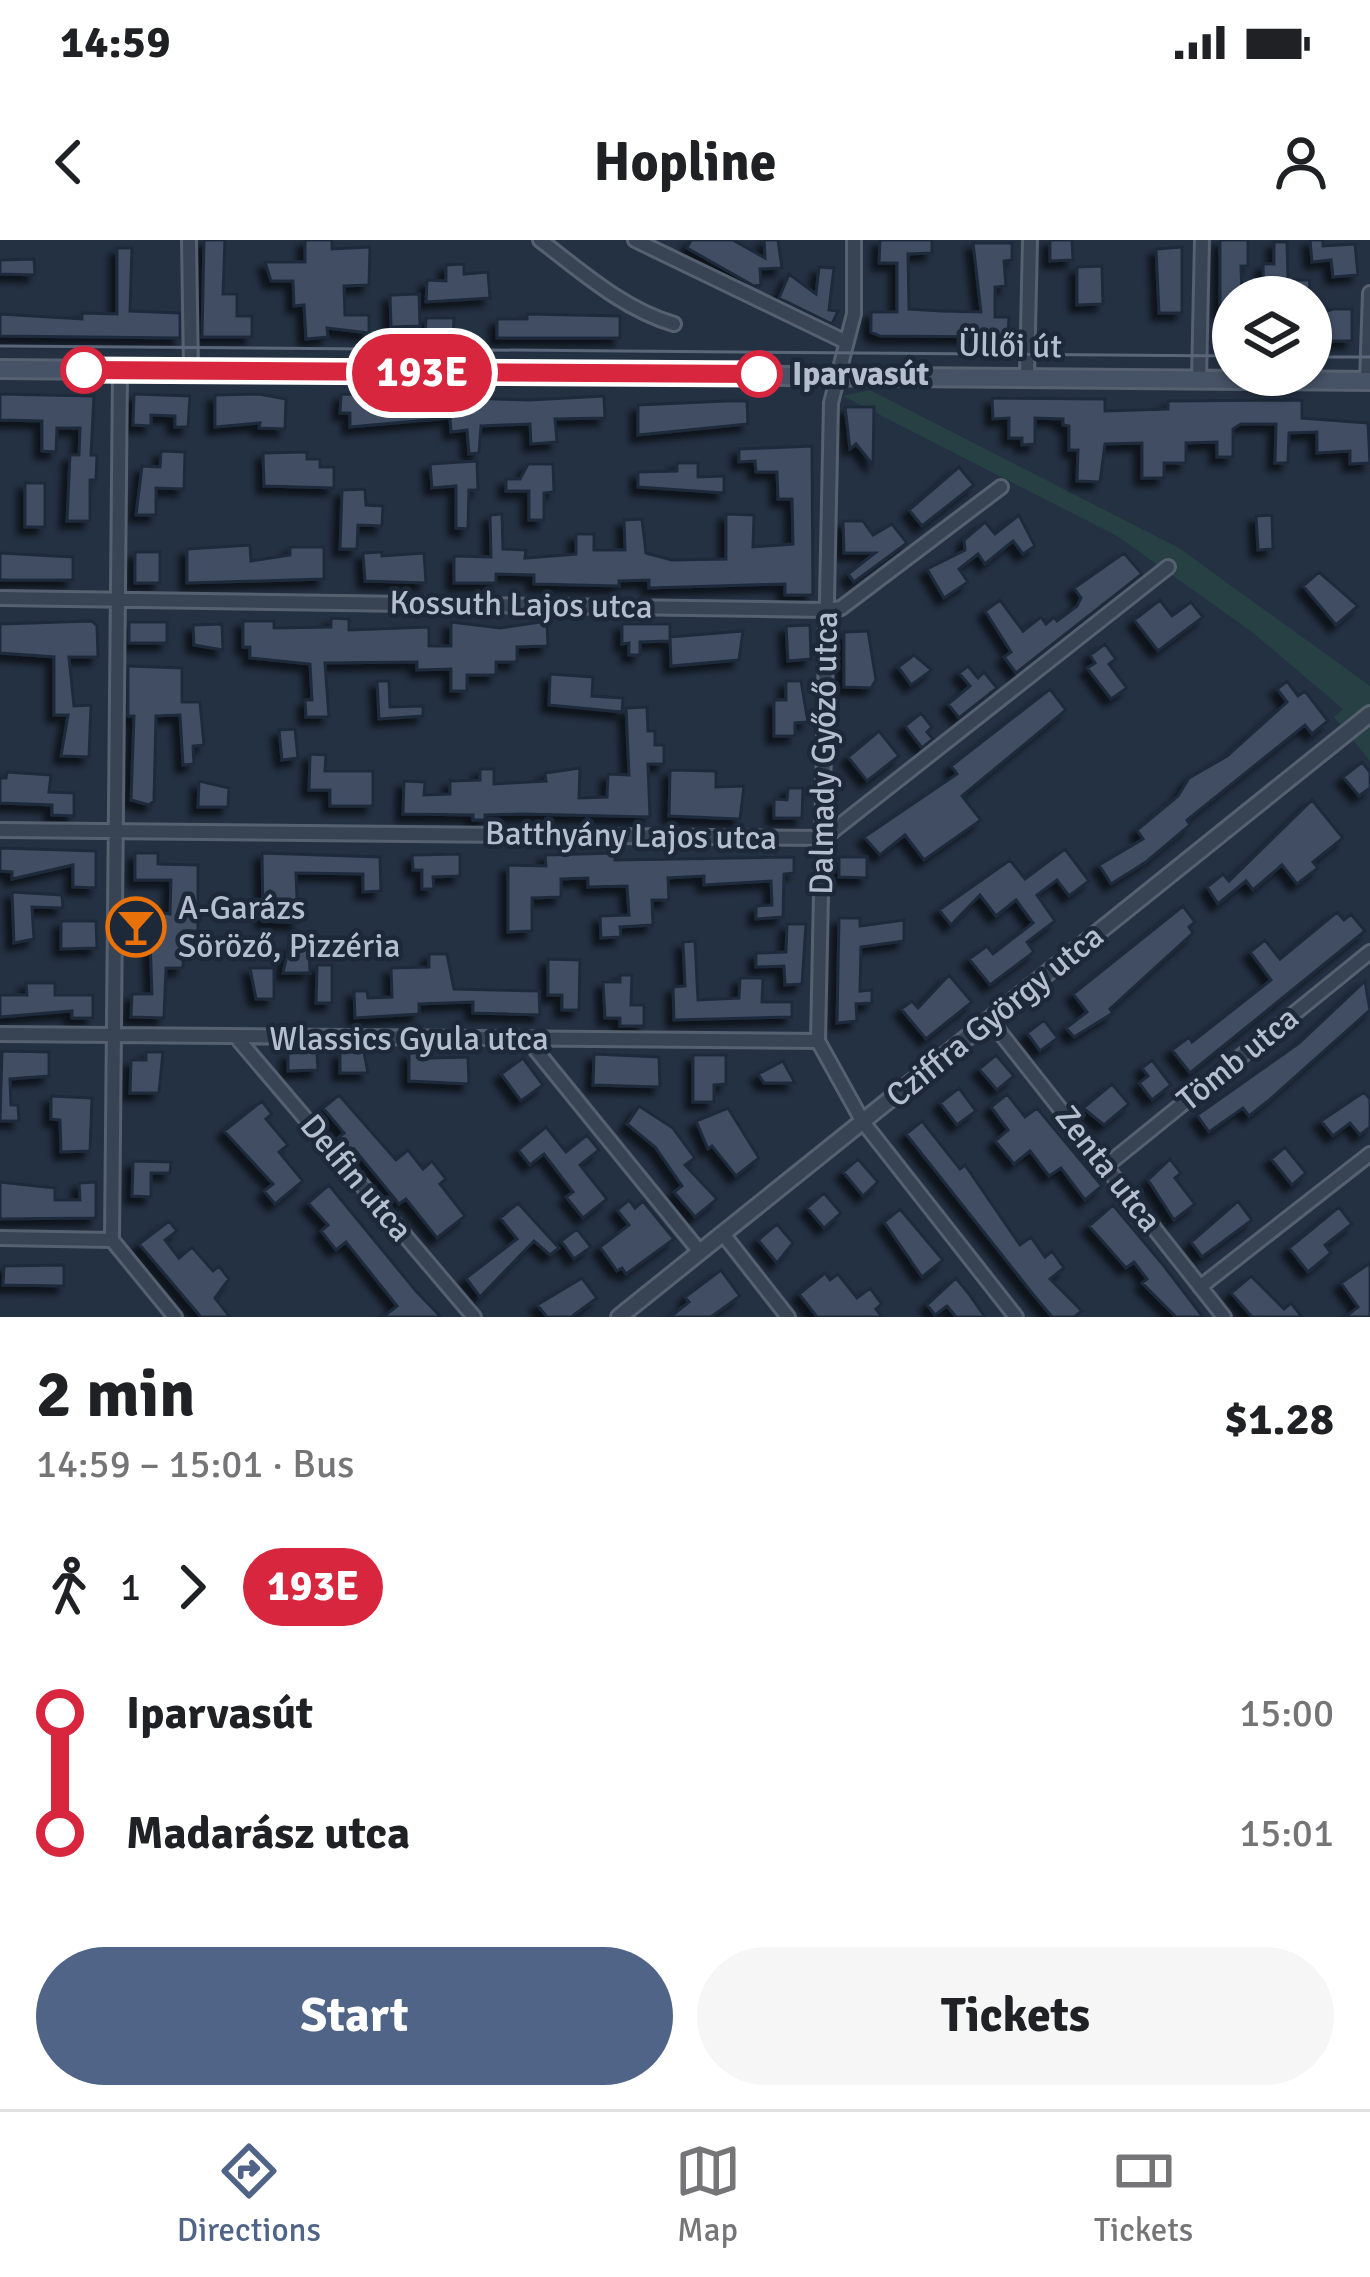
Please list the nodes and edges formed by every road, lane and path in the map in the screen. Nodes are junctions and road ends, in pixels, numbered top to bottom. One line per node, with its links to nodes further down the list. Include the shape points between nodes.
1 (189, 240): 12 (street)
2 (540, 240): 8 (street, via 593,282)
3 (635, 240): 9 (street)
4 (854, 240): 9 (street, Dalmady Győző utca, via 854,314)
5 (1030, 240): 14 (street)
6 (1202, 240): 15 (street)
7 (1370, 293): 16 (street)
8 (674, 324)
9 (844, 340): 13 (street, Dalmady Győző utca)
10 (0, 369): 11 (main road, Üllői út)
11 (120, 370): 12 (main road, Üllői út); 20 (street)
12 (191, 371): 13 (main road, Üllői út)
13 (838, 373): 14 (main road, Üllői út); 21 (street, Dalmady Győző utca)
14 (1027, 376): 15 (main road, Üllői út)
15 (1199, 379): 16 (main road, Üllői út)
16 (1369, 381)
17 (1001, 487): 21 (street, via 841,608)
18 (1168, 567): 25 (street, Batthyány Lajos utca)
19 (0, 598): 20 (street, Kossuth Lajos utca)
20 (118, 599): 21 (street, Kossuth Lajos utca); 24 (street)
21 (826, 610): 25 (street, Dalmady Győző utca)
22 (1367, 722): 27 (street, Cziffra György utca)
23 (0, 830): 24 (street, Batthyány Lajos utca)
24 (114, 830): 25 (street, Batthyány Lajos utca); 29 (street)
25 (824, 838): 32 (street, Dalmady Győző utca)
26 (1370, 952): 35 (street, Tömb utca)
27 (991, 1021): 33 (street, Cziffra György utca); 35 (street, Zenta utca)
28 (0, 1034): 29 (street, Wlassics Gyula utca)
29 (116, 1036): 30 (street, Wlassics Gyula utca); 38 (street)
30 (237, 1038): 31 (street, Wlassics Gyula utca); 42 (street, Delfin utca)
31 (527, 1039): 32 (street, Wlassics Gyula utca); 39 (street)
32 (818, 1041): 33 (street)
33 (863, 1122): 36 (street, Cziffra György utca); 45 (street)
34 (1370, 1154): 40 (street)
35 (1106, 1166): 40 (street, Zenta utca)
36 (723, 1234): 39 (street, Cziffra György utca); 44 (street)
37 (0, 1238): 38 (street)
38 (112, 1240): 41 (street)
39 (700, 1252): 43 (street, Cziffra György utca)
40 (1200, 1287): 46 (street, Zenta utca)
41 (175, 1317)
42 (474, 1317)
43 (619, 1317)
44 (788, 1317)
45 (1016, 1317)
46 (1224, 1317)

